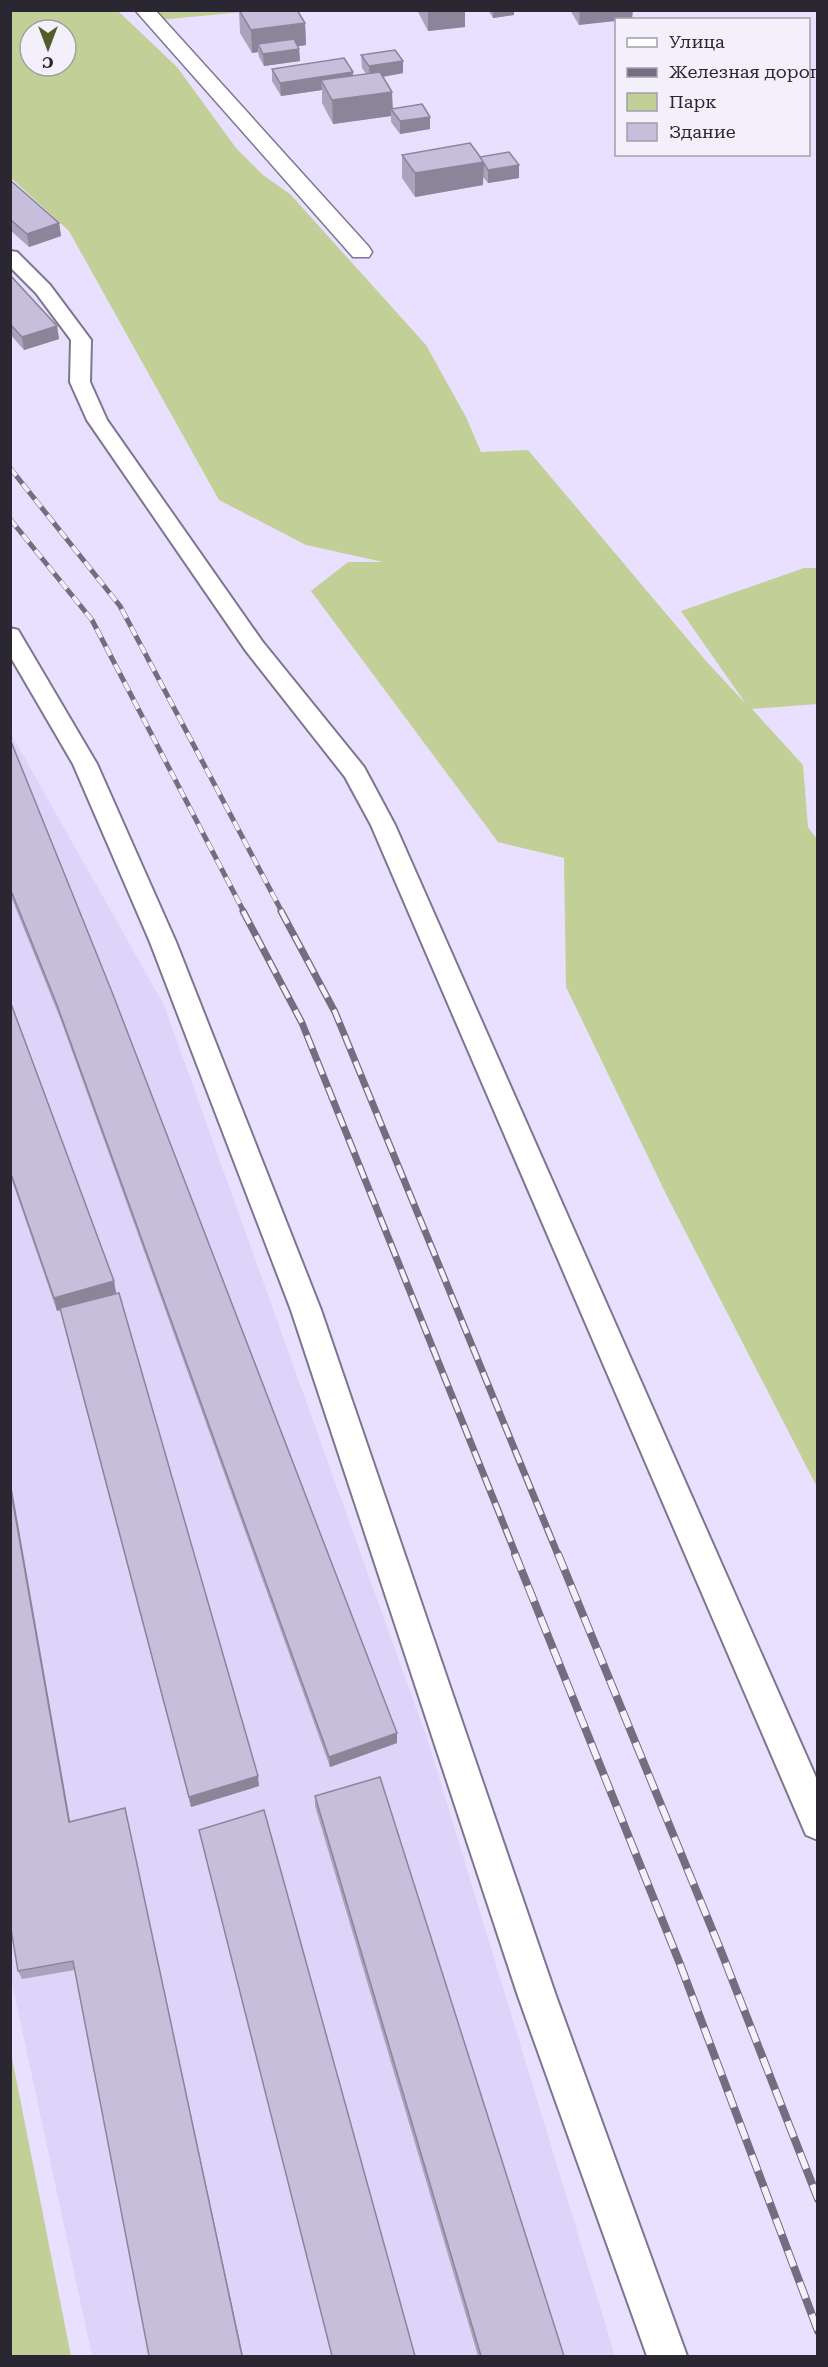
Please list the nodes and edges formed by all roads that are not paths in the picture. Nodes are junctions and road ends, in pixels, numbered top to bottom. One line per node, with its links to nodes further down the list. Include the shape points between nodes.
1 (144, 10): 2 (street)
2 (361, 252)
3 (10, 256): 5 (lane, via 43,289 81,340 77,369 81,394 97,420 254,646 355,773 383,825)
4 (10, 635): 6 (lane, via 84,764 163,942 302,1299 533,1985)
5 (818, 1823)
6 (667, 2356)

